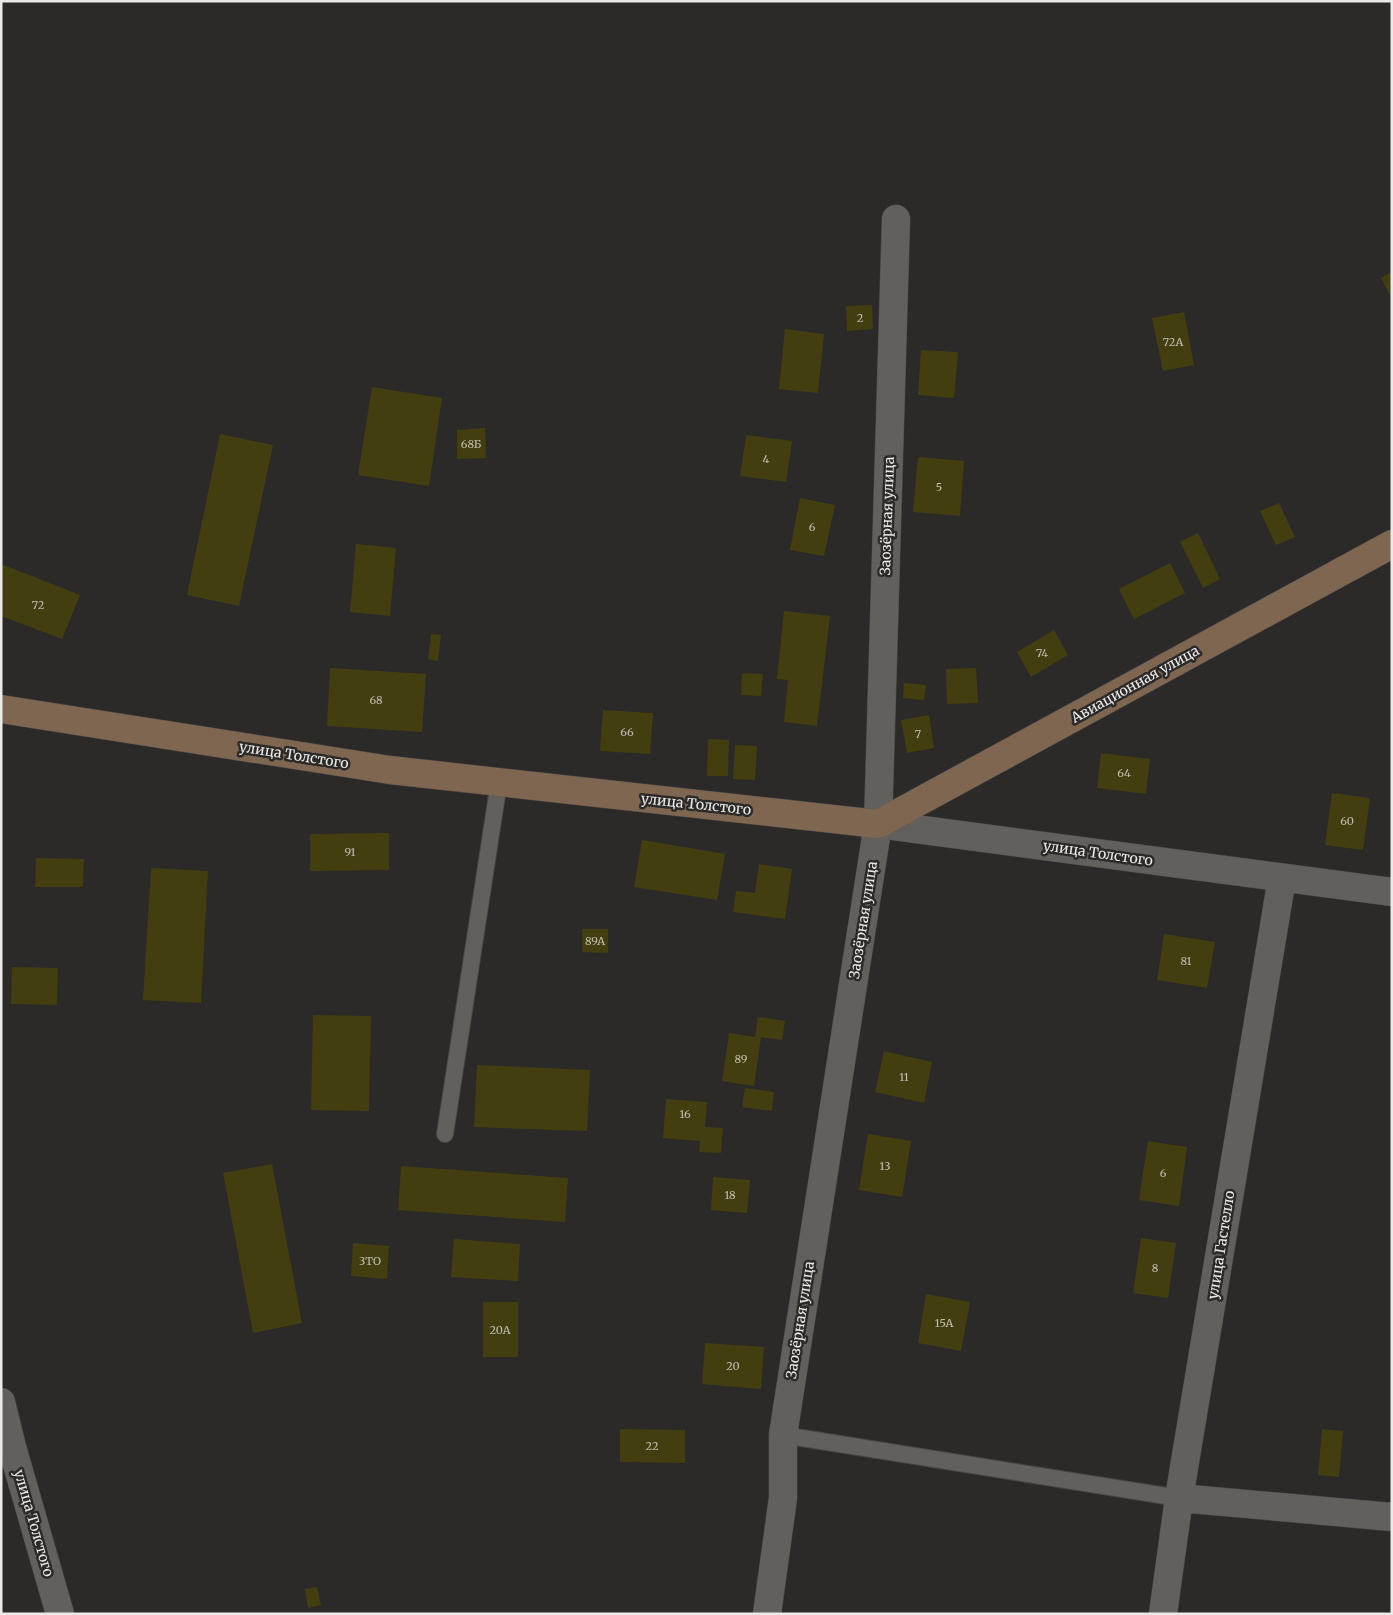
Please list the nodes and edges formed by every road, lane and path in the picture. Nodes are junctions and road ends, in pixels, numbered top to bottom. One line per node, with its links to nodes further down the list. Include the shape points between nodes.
1 (896, 220): 5 (street, Заозёрная улица)
2 (1392, 544): 5 (street, Авиационная улица)
3 (1, 709): 4 (street, улица Толстого, via 390,770)
4 (499, 782): 5 (street, улица Толстого); 8 (lane)
5 (878, 824): 6 (street, улица Толстого); 10 (street, Заозёрная улица)
6 (1282, 878): 7 (street, улица Толстого); 11 (street, улица Гастелло)
7 (1392, 892)
8 (445, 1134)
9 (1, 1402): 13 (street, улица Толстого)
10 (782, 1435): 11 (lane); 14 (street, Заозёрная улица, via 783,1498)
11 (1179, 1498): 12 (street); 15 (street, улица Гастелло)
12 (1392, 1517)
13 (60, 1614)
14 (767, 1614)
15 (1163, 1614)

